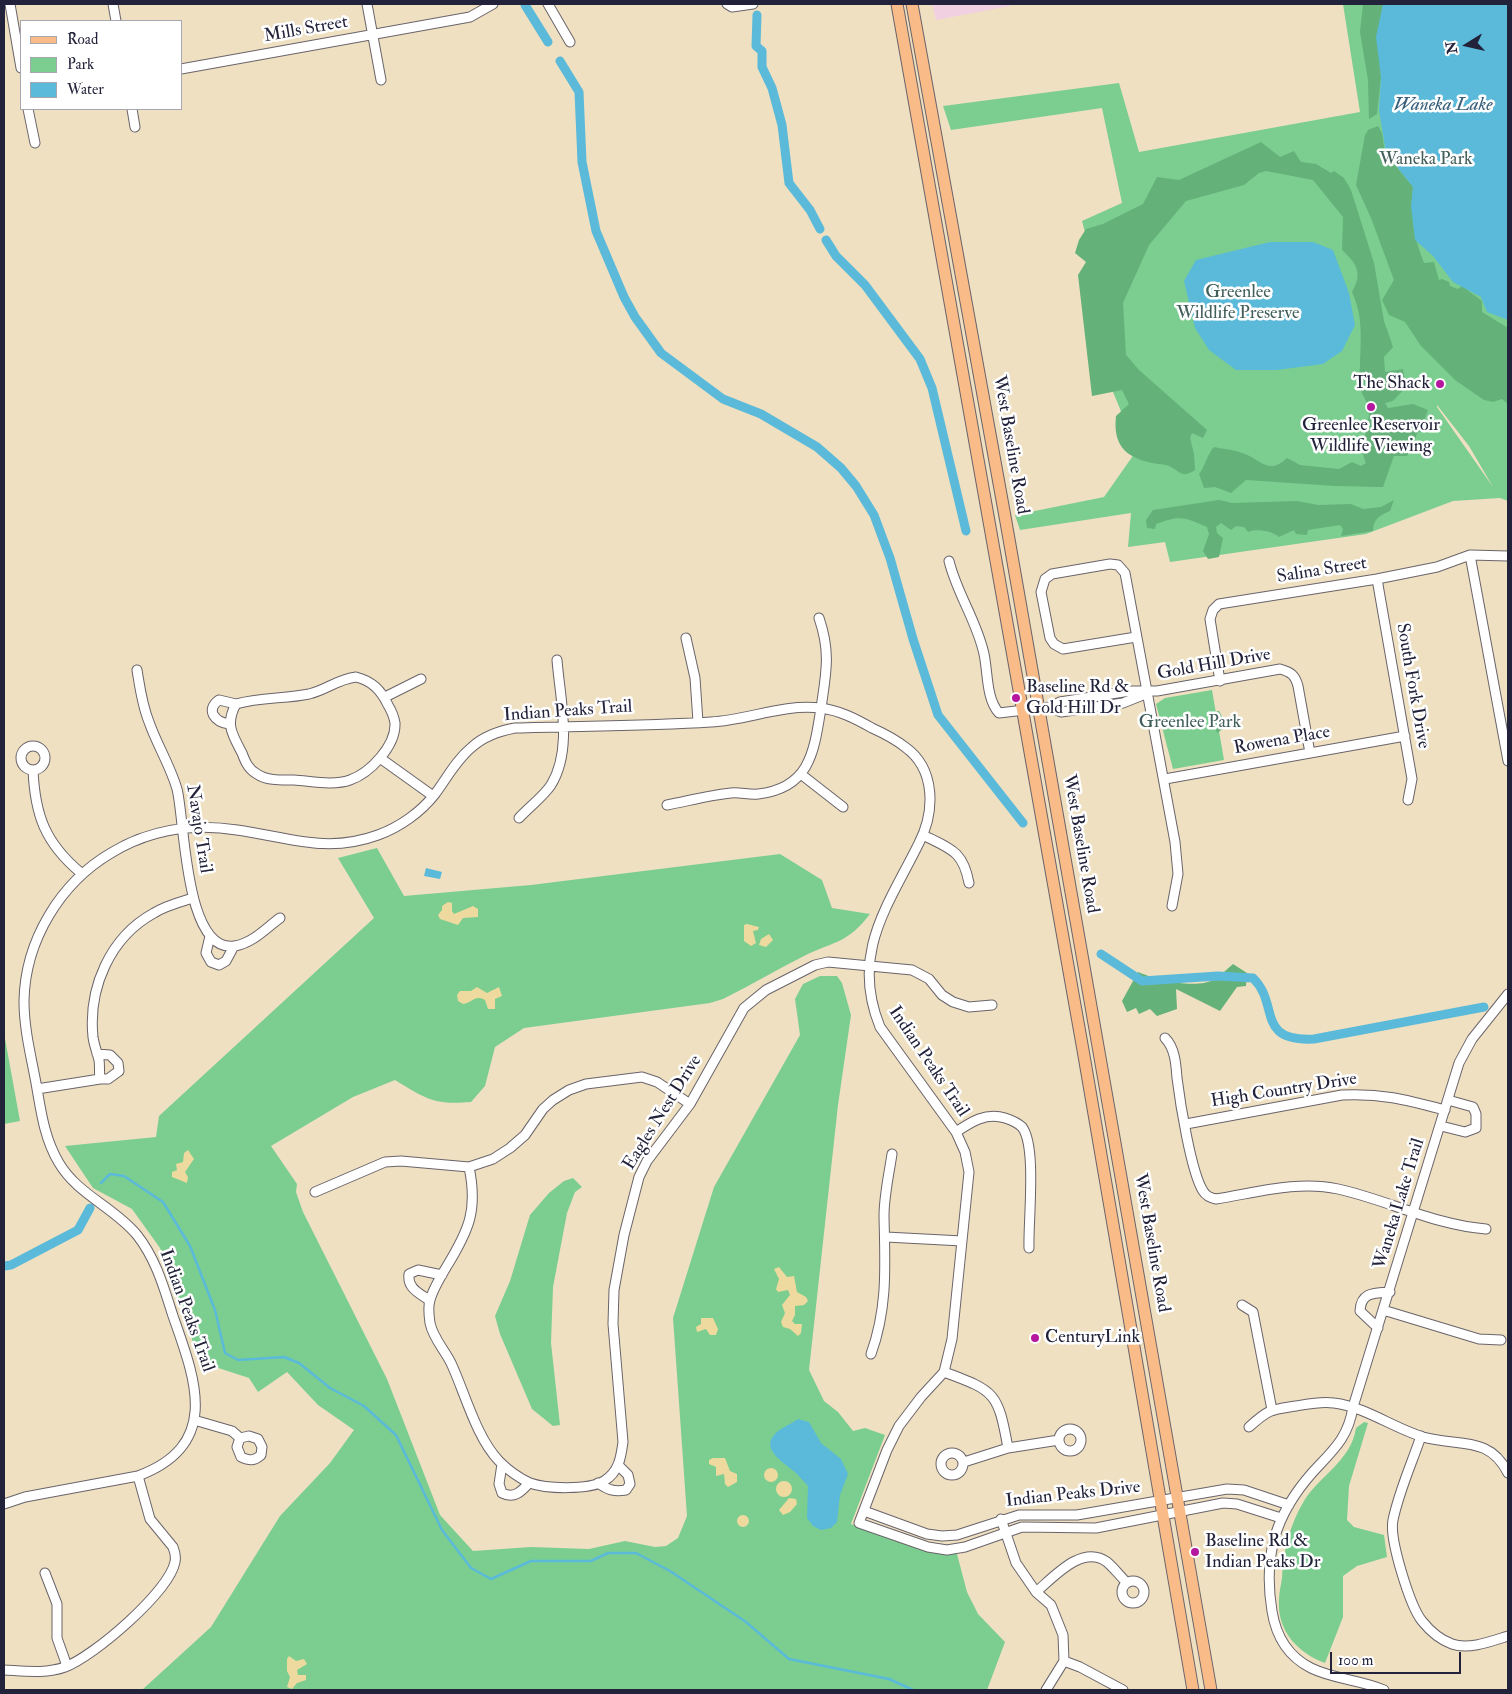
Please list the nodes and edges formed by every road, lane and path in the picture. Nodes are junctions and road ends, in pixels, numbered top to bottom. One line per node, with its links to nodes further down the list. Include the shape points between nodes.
1 (10, 4): 13 (street)
2 (113, 4): 10 (street)
3 (367, 4): 11 (street)
4 (493, 4): 11 (street, Mills Street, via 470,17)
5 (548, 4): 12 (street)
6 (727, 4): 7 (street, via 732,8)
7 (753, 4)
8 (897, 4): 21 (main road, West Baseline Road)
9 (912, 4): 20 (main road, West Baseline Road)
10 (116, 20)
11 (373, 34): 14 (street, Mills Street); 15 (street)
12 (570, 42)
13 (20, 62)
14 (182, 69)
15 (381, 80)
16 (28, 110): 19 (street)
17 (132, 110): 18 (street)
18 (135, 127)
19 (35, 143)
20 (966, 298): 21 (main road); 37 (main road, West Baseline Road)
21 (950, 301): 38 (main road, West Baseline Road)
22 (1470, 555): 23 (street, Salina Street); 25 (street, Salina Street, via 1437,567); 45 (street)
23 (1508, 556)
24 (949, 561): 38 (street, Gold Hill Drive, via 954,583 979,635 994,708 999,712)
25 (1376, 579): 32 (street, Salina Street, via 1219,604 1210,618); 42 (street, South Fork Drive)
26 (819, 618): 36 (street, via 827,640 828,659)
27 (1136, 637): 27 (street, via 1063,649 1054,644 1041,592 1045,580 1052,574 1118,565 1125,573); 33 (street)
28 (686, 638): 39 (street, via 696,678)
29 (557, 660): 41 (street)
30 (137, 670): 54 (street, Navajo Trail, via 149,723 177,790)
31 (421, 679): 34 (street)
32 (1220, 681): 33 (street, Gold Hill Drive); 43 (street, Gold Hill Drive, via 1280,669 1289,671 1298,686)
33 (1148, 693): 37 (street, Gold Hill Drive, via 1130,691 1060,702); 48 (street)
34 (385, 697): 35 (street, via 375,685 356,677 345,678 309,694); 44 (street, via 395,722 393,734)
35 (236, 704): 40 (street); 40 (street, via 219,700 214,704 213,717 220,723)
36 (821, 708): 39 (street, Indian Peaks Trail, via 790,708); 47 (street, via 814,752); 55 (street, Indian Peaks Trail, via 864,723 906,747 916,758 924,770 931,798)
37 (1044, 708): 38 (street, Gold Hill Drive); 108 (main road, West Baseline Road)
38 (1022, 711): 109 (main road, West Baseline Road)
39 (698, 722): 41 (street, Indian Peaks Trail)
40 (229, 724): 44 (street, via 248,767 269,779 349,780 359,776)
41 (562, 726): 49 (street, Indian Peaks Trail, via 515,728 485,738 461,758); 53 (street, via 562,754 558,770 546,791)
42 (1405, 736): 43 (street, Rowena Place); 50 (street, South Fork Drive, via 1412,780)
43 (1310, 753): 48 (street, Rowena Place)
44 (380, 758): 49 (street)
45 (1508, 761)
46 (32, 770): 56 (street, via 34,801 39,816 58,850)
47 (802, 775): 51 (street, via 773,791 732,793); 52 (street)
48 (1165, 779): 59 (street, via 1177,853 1178,874)
49 (433, 796): 54 (street, Indian Peaks Trail, via 396,827 353,842 313,844 238,830)
50 (1408, 800)
51 (667, 805)
52 (843, 807)
53 (519, 818)
54 (183, 828): 56 (street, Indian Peaks Trail, via 137,839); 58 (street, Navajo Trail)
55 (923, 835): 57 (street, via 960,856 966,866); 63 (street, Indian Peaks Trail, via 880,918)
56 (81, 873): 69 (street, Indian Peaks Trail, via 51,912 28,965 24,1000 26,1028)
57 (969, 883)
58 (193, 898): 61 (street, Navajo Trail); 67 (street, via 156,911 129,931 114,948 94,998 93,1039)
59 (1172, 906)
60 (280, 918): 62 (street, Navajo Trail, via 252,940)
61 (210, 936): 62 (street, via 220,943); 62 (street, Navajo Trail, via 206,953 212,962 220,965 226,961)
62 (234, 946)
63 (868, 966): 65 (street, Eagles Nest Drive, via 912,970 928,979 942,995 969,1007); 71 (street, Eagles Nest Drive, via 828,962 816,965 766,990 750,1002 735,1021 713,1068); 75 (street, Indian Peaks Trail, via 873,1010 880,1027)
64 (1507, 998): 70 (street, Waneka Lake Trail, via 1472,1039 1463,1055)
65 (992, 1004)
66 (1165, 1038): 73 (street, via 1177,1066)
67 (97, 1054): 68 (street); 68 (street, via 110,1055 118,1063 119,1072 108,1079)
68 (100, 1079): 69 (street)
69 (37, 1089): 95 (street, Indian Peaks Trail, via 43,1126 61,1166 90,1197 121,1218 154,1263 195,1385 197,1405)
70 (1448, 1100): 72 (street, Waneka Lake Trail); 74 (street, Waneka Lake Trail, via 1473,1107 1476,1128 1465,1132)
71 (690, 1104): 77 (street, via 657,1082 642,1077 586,1084 553,1100 510,1148 493,1159); 103 (street, Eagles Nest Drive, via 639,1177 624,1235 614,1290 613,1324 623,1442)
72 (1445, 1110): 73 (street, High Country Drive, via 1393,1096 1351,1094); 74 (street, Waneka Lake Trail)
73 (1186, 1124): 79 (street, via 1193,1160 1203,1192 1208,1197 1216,1199 1286,1188 1337,1189)
74 (1440, 1126): 79 (street, Waneka Lake Trail)
75 (956, 1132): 82 (street, Indian Peaks Trail, via 965,1152 968,1172); 83 (street, via 987,1116 1000,1116 1021,1126 1031,1151)
76 (892, 1154): 81 (street, via 884,1214)
77 (469, 1167): 78 (street, via 385,1162); 84 (street, via 474,1196 470,1222 465,1237)
78 (315, 1192)
79 (1414, 1214): 80 (street, via 1462,1227); 85 (street, Waneka Lake Trail)
80 (1486, 1229)
81 (886, 1237): 82 (street); 91 (street, via 883,1314)
82 (962, 1241): 92 (street, Indian Peaks Trail, via 952,1339)
83 (1029, 1248)
84 (442, 1275): 86 (street); 86 (street, via 418,1270 409,1274 411,1288)
85 (1390, 1292): 88 (street, Waneka Lake Trail); 89 (street, Waneka Lake Trail, via 1372,1293 1360,1303 1364,1318)
86 (430, 1300): 102 (street, via 430,1323 435,1337 450,1361 486,1443)
87 (1242, 1305): 94 (street, via 1253,1312)
88 (1383, 1310): 89 (street, Waneka Lake Trail); 90 (street, via 1479,1339)
89 (1378, 1328): 93 (street, Waneka Lake Trail)
90 (1501, 1340)
91 (871, 1354)
92 (944, 1372): 100 (street, via 981,1387 996,1399 1002,1411); 112 (street, Indian Peaks Trail, via 900,1426 887,1450)
93 (1353, 1407): 94 (street, via 1334,1402); 97 (street); 111 (street, Waneka Lake Trail, via 1351,1425 1339,1444 1311,1474)
94 (1272, 1410): 96 (street)
95 (194, 1420): 98 (street, via 232,1431); 105 (street, Indian Peaks Trail, via 183,1446 171,1459)
96 (1249, 1427)
97 (1421, 1436): 104 (street, via 1489,1449 1501,1459); 122 (street, via 1393,1520 1392,1535 1413,1603 1422,1620 1439,1638 1454,1645 1470,1645)
98 (240, 1438)
99 (1059, 1440): 100 (street)
100 (1008, 1448): 101 (street)
101 (964, 1462)
102 (502, 1464): 106 (street); 106 (street, via 499,1484 502,1493 514,1496)
103 (618, 1465): 107 (street, via 604,1481); 107 (street, via 628,1475 630,1484 626,1490 617,1492)
104 (1508, 1473)
105 (138, 1476): 110 (street, Indian Peaks Trail, via 25,1497); 124 (street, via 150,1519 174,1547 175,1563 158,1591 124,1626 81,1660)
106 (529, 1482): 107 (street, via 563,1487)
107 (598, 1483)
108 (1177, 1497): 109 (street, Indian Peaks Drive); 111 (street, Indian Peaks Drive, via 1228,1489 1244,1490); 113 (main road, West Baseline Road)
109 (1160, 1500): 114 (main road, West Baseline Road); 116 (street, Indian Peaks Drive, via 1078,1515 1033,1514)
110 (4, 1504)
111 (1289, 1505): 115 (street, Waneka Lake Trail)
112 (864, 1511): 116 (street, Indian Peaks Drive, via 927,1534 942,1536 957,1535); 117 (street, Indian Peaks Trail)
113 (1180, 1512): 114 (street, Indian Peaks Drive); 115 (street, Indian Peaks Drive, via 1238,1504); 130 (main road, West Baseline Road)
114 (1162, 1516): 118 (street, Indian Peaks Drive, via 1096,1528 1022,1527); 129 (main road, West Baseline Road)
115 (1281, 1518): 126 (street, Waneka Lake Trail, via 1269,1560 1271,1604 1279,1637 1289,1653 1311,1668)
116 (1002, 1519): 118 (street)
117 (859, 1523): 118 (street, Indian Peaks Drive, via 928,1548 946,1550 965,1547)
118 (1005, 1532): 121 (street, via 1016,1563)
119 (46, 1572): 124 (street, via 57,1604 57,1638)
120 (1126, 1583): 121 (street, via 1107,1562 1083,1558 1072,1562)
121 (1036, 1592): 123 (street, via 1051,1605 1059,1620)
122 (1508, 1636)
123 (1064, 1661): 127 (street); 128 (street)
124 (67, 1666): 125 (street, via 44,1671)
125 (4, 1670)
126 (1362, 1688): 131 (street, Waneka Lake Trail)
127 (1046, 1690)
128 (1123, 1690)
129 (1193, 1690)
130 (1211, 1690)
131 (1384, 1690)

